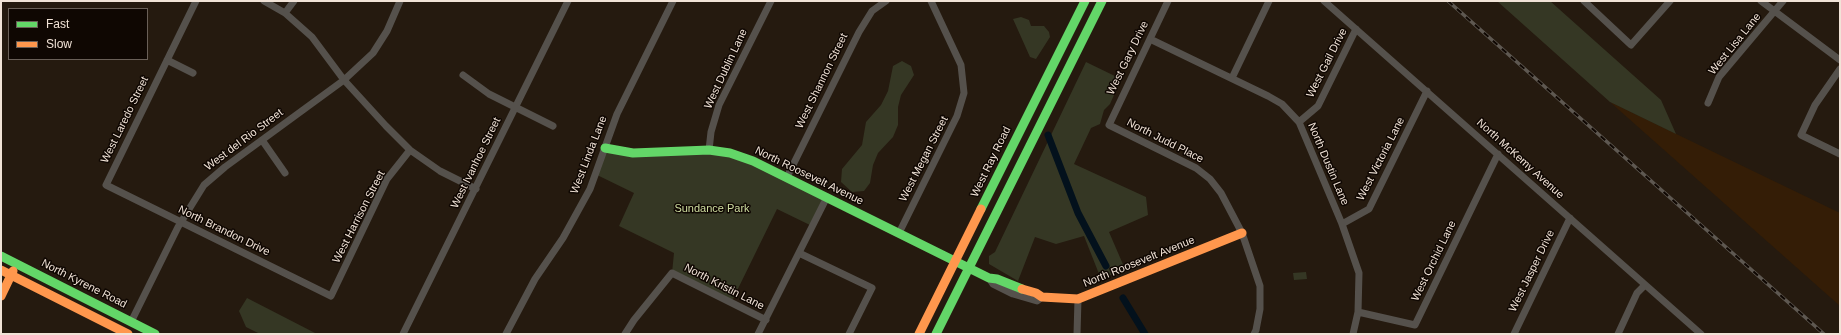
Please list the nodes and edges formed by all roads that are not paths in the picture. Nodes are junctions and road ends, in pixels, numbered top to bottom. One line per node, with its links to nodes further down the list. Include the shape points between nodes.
1 (196, 1): 23 (street, West Laredo Street)
2 (264, 1): 20 (street)
3 (294, 1): 20 (street)
4 (400, 1): 29 (street, West del Rio Street, via 387,31 373,53)
5 (568, 1): 32 (street, West Ivanhoe Street)
6 (673, 1): 37 (street, West Linda Lane, via 617,114)
7 (771, 1): 39 (street, West Dublin Lane, via 719,105)
8 (886, 1): 43 (street, West Shannon Street, via 872,11 859,32)
9 (931, 1): 50 (street, West Megan Street, via 961,66 964,92 957,116)
10 (1085, 1): 54 (main road, West Ray Road)
11 (1102, 1): 56 (main road)
12 (1168, 1): 22 (street, West Gary Drive)
13 (1269, 1): 28 (street)
14 (1324, 1): 21 (street, North McKemy Avenue)
15 (1584, 1): 16 (street, via 1631,45)
16 (1670, 1)
17 (1761, 1): 19 (street)
18 (1783, 1): 19 (street, West Lisa Lane)
19 (1776, 12): 24 (street); 31 (street, West Lisa Lane, via 1719,77)
20 (285, 13): 29 (street, via 312,37)
21 (1356, 29): 30 (street, North McKemy Avenue); 33 (street, West Gail Drive, via 1318,106)
22 (1150, 39): 28 (street, North Dustin Lane); 34 (street, West Gary Drive)
23 (167, 60): 26 (street); 44 (street, West Laredo Street)
24 (1840, 60)
25 (1840, 69): 41 (street, via 1815,105 1801,136)
26 (193, 73)
27 (463, 75): 32 (street, via 489,94)
28 (1232, 78): 33 (street, North Dustin Lane, via 1282,104)
29 (344, 80): 36 (street, West del Rio Street); 38 (street)
30 (1427, 91): 40 (street, North McKemy Avenue); 49 (street, West Victoria Lane, via 1370,209)
31 (1708, 103)
32 (516, 108): 35 (street); 45 (street, West Ivanhoe Street)
33 (1299, 122): 49 (street, North Dustin Lane)
34 (1108, 125): 51 (street, North Judd Place, via 1196,168 1210,179 1221,193)
35 (553, 126)
36 (262, 140): 42 (street); 48 (street, West del Rio Street, via 204,185)
37 (605, 148): 39 (main road, North Roosevelt Avenue, via 633,153); 69 (street, West Linda Lane, via 590,189 563,238 535,279)
38 (410, 150): 45 (street, via 440,171); 61 (street, West Harrison Street, via 387,179)
39 (709, 150): 43 (main road, North Roosevelt Avenue, via 730,153)
40 (1498, 154): 47 (street, North McKemy Avenue); 63 (street, West Orchid Lane, via 1415,324)
41 (1840, 154)
42 (286, 173)
43 (787, 177): 46 (main road, North Roosevelt Avenue)
44 (106, 185): 48 (street, North Brandon Drive)
45 (476, 189): 68 (street, West Ivanhoe Street)
46 (826, 197): 50 (main road, North Roosevelt Avenue); 52 (street)
47 (1570, 218): 59 (street, North McKemy Avenue); 78 (street, West Jasper Drive)
48 (181, 222): 61 (street, North Brandon Drive); 65 (street, West del Rio Street)
49 (1342, 224): 63 (street, North Dustin Lane, via 1359,273)
50 (899, 233): 54 (main road, North Roosevelt Avenue)
51 (1242, 233): 62 (main road, North Roosevelt Avenue); 76 (street, North Judd Place, via 1260,286 1260,309)
52 (799, 253): 64 (street); 72 (street, via 872,288)
53 (1, 256): 55 (main road, North Kyrene Road)
54 (955, 261): 56 (main road, North Roosevelt Avenue); 73 (main road, West Ray Road)
55 (17, 264): 58 (main road); 65 (main road, North Kyrene Road)
56 (969, 268): 62 (main road, North Roosevelt Avenue, via 1042,297); 74 (main road)
57 (1, 270): 58 (main road)
58 (11, 275): 60 (main road); 66 (main road)
59 (1645, 285): 79 (street); 80 (street, North McKemy Avenue)
60 (1, 296)
61 (331, 296)
62 (1078, 299): 75 (street)
63 (1358, 312): 77 (street, North Dustin Lane)
64 (766, 320): 70 (street, North Kristin Lane, via 672,273); 71 (street)
65 (131, 322): 67 (main road, North Kyrene Road)
66 (128, 334)
67 (155, 334)
68 (403, 334)
69 (506, 334)
70 (625, 334)
71 (758, 334)
72 (849, 334)
73 (919, 334)
74 (936, 334)
75 (1077, 334)
76 (1254, 334)
77 (1353, 334)
78 (1514, 334)
79 (1618, 334)
80 (1701, 334)

